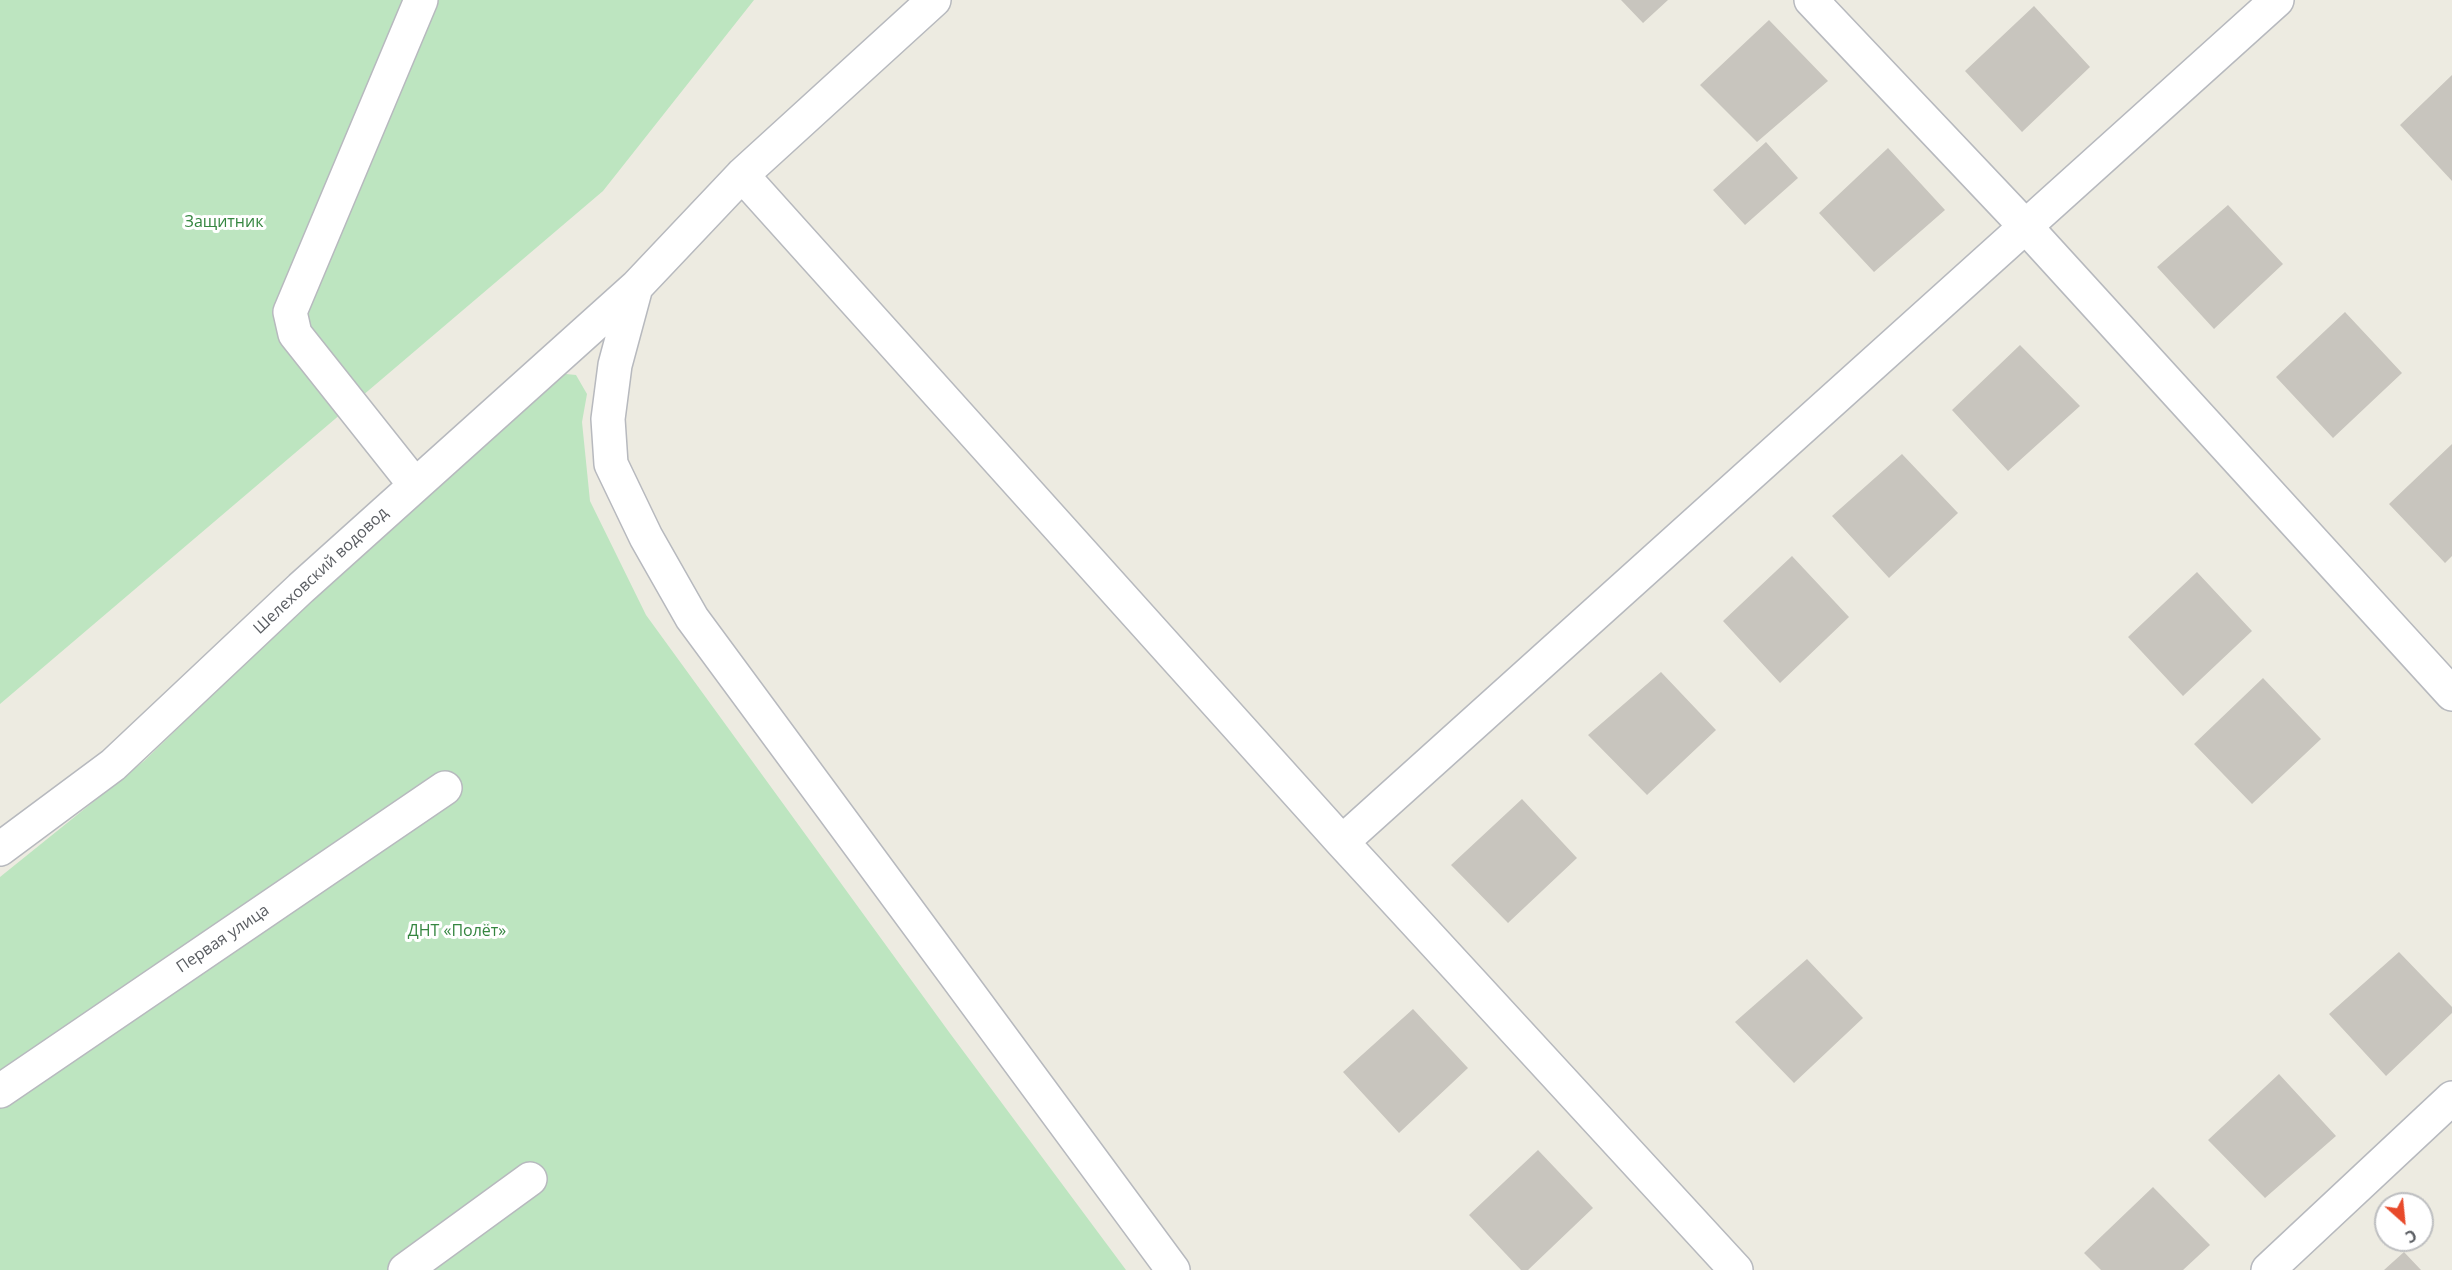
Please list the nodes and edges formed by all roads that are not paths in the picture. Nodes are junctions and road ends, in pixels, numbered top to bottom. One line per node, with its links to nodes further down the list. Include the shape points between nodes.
1 (421, 0): 8 (street, via 290,312 295,334)
2 (934, 0): 5 (street, Шелеховский водовод)
3 (1811, 0): 6 (street)
4 (2277, 0): 6 (street)
5 (742, 175): 7 (street, Шелеховский водовод); 11 (street)
6 (2026, 227): 9 (street); 11 (street)
7 (636, 287): 8 (street, Шелеховский водовод); 17 (street, via 615,365 608,419 611,464 646,537 692,618)
8 (415, 485): 12 (street, Шелеховский водовод, via 113,765)
9 (2452, 694)
10 (445, 788): 13 (street, Первая улица)
11 (1342, 842): 18 (street)
12 (0, 849)
13 (0, 1091)
14 (2452, 1098): 19 (street)
15 (530, 1179): 16 (street)
16 (405, 1270)
17 (1173, 1270)
18 (1736, 1270)
19 (2268, 1270)

